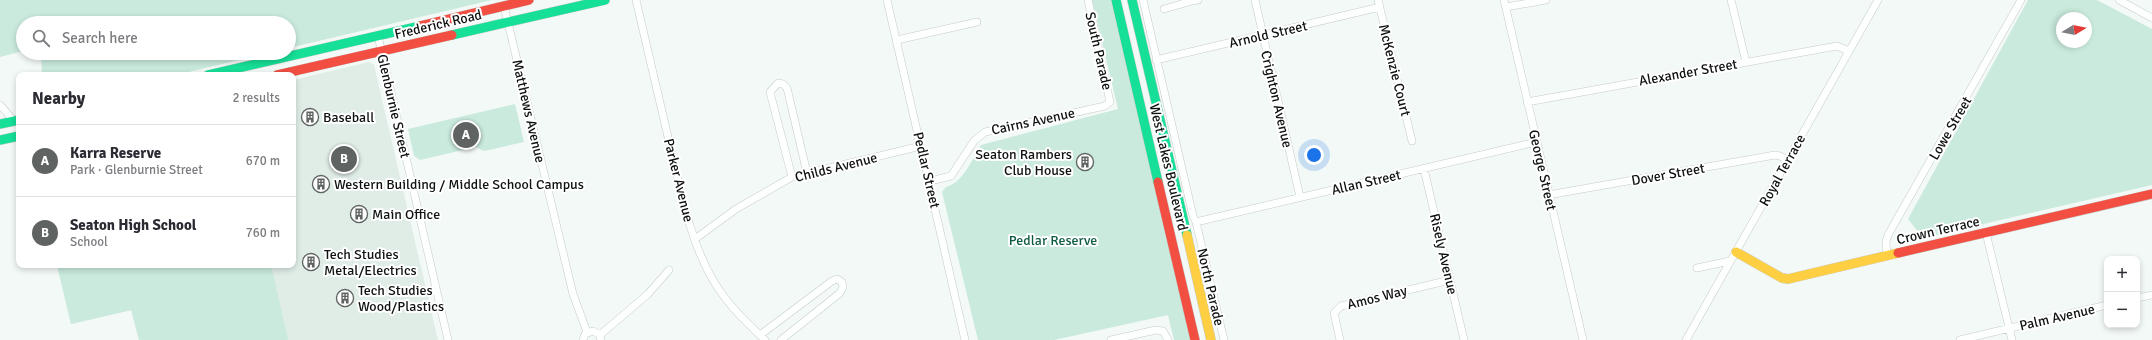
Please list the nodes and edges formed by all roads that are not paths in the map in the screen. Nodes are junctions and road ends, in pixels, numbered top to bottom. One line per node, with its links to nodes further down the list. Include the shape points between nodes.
1 (529, 0): 19 (main road, Frederick Road)
2 (605, 0): 23 (main road, Frederick Road)
3 (636, 0): 56 (street, Parker Avenue, via 682,197)
4 (887, 0): 26 (street, Pedlar Street)
5 (1088, 0): 35 (street, South Parade)
6 (1116, 0): 76 (main road, West Lakes Boulevard)
7 (1132, 0): 77 (main road, West Lakes Boulevard)
8 (1143, 0): 31 (street, North Parade)
9 (1198, 0): 16 (street)
10 (1255, 0): 24 (street, Crighton Avenue)
11 (1546, 0): 18 (street)
12 (1731, 0): 32 (street)
13 (1878, 0): 28 (street, Royal Terrace)
14 (2021, 0): 58 (street, Lowe Street, via 1888,235)
15 (2120, 0): 21 (street)
16 (1185, 1): 20 (street)
17 (1379, 4): 24 (street, Arnold Street); 43 (street, McKenzie Court)
18 (1505, 4): 36 (street, George Street)
19 (504, 6): 23 (street, Matthews Avenue); 25 (main road, Frederick Road)
20 (1164, 9)
21 (2152, 18)
22 (978, 22): 26 (street)
23 (508, 23): 27 (main road, Frederick Road); 67 (street, Matthews Avenue, via 573,294)
24 (1263, 35): 31 (street, Arnold Street); 53 (street, Crighton Avenue)
25 (378, 36): 27 (street, Glenburnie Street); 29 (main road, Frederick Road)
26 (897, 40): 45 (street, Pedlar Street)
27 (382, 51): 34 (main road, Frederick Road); 71 (street, Glenburnie Street)
28 (1849, 51): 32 (street, Alexander Street, via 1837,46); 46 (street, Royal Terrace)
29 (296, 55)
30 (273, 60): 33 (main road, Frederick Road)
31 (1156, 60): 54 (street, North Parade)
32 (1746, 62): 36 (street, Alexander Street)
33 (221, 72)
34 (290, 72)
35 (1110, 102): 50 (street, Cairns Avenue, via 1104,106 985,132 974,141 951,176)
36 (1527, 102): 44 (street, George Street)
37 (0, 105): 38 (street)
38 (16, 120)
39 (16, 121): 40 (main road)
40 (0, 124)
41 (16, 137): 42 (main road)
42 (0, 140)
43 (1412, 141)
44 (1536, 142): 47 (street, Allan Street); 52 (street, George Street)
45 (921, 146): 48 (street, Childs Avenue); 50 (street, Pedlar Street)
46 (1787, 160): 52 (street, Dover Street, via 1775,155); 57 (street, Royal Terrace)
47 (1424, 169): 53 (street, Allan Street); 62 (street, Risely Avenue)
48 (807, 173): 49 (street, Childs Avenue); 49 (street, via 787,88 778,83 770,92)
49 (792, 177): 56 (street, Childs Avenue, via 736,209)
50 (930, 181): 74 (street, Pedlar Street)
51 (2152, 194): 55 (main road, Crown Terrace)
52 (1548, 195): 81 (street, George Street)
53 (1300, 197): 54 (street, Allan Street)
54 (1196, 222): 78 (street, North Parade)
55 (1986, 233): 58 (main road, Crown Terrace); 66 (street)
56 (695, 239): 69 (street, Parker Avenue, via 713,279 727,301)
57 (1736, 252): 58 (main road, Crown Terrace, via 1788,279); 59 (street, Royal Terrace)
58 (1887, 256)
59 (1730, 261): 60 (street); 82 (street, Royal Terrace)
60 (1697, 268)
61 (669, 270): 68 (street, via 648,294)
62 (1450, 280): 79 (street, Amos Way, via 1341,306 1334,313); 80 (street, Risely Avenue)
63 (2152, 295): 64 (street)
64 (2140, 297)
65 (2104, 306): 66 (street, Palm Avenue)
66 (2009, 328): 83 (street, Palm Avenue); 84 (street)
67 (587, 332): 68 (street, via 593,331); 72 (street)
68 (601, 338)
69 (762, 338): 73 (street, via 832,281 838,279 842,282 840,293)
70 (1168, 338): 75 (street, via 1163,331 1156,330)
71 (448, 340)
72 (583, 340)
73 (781, 340)
74 (966, 340)
75 (1112, 340)
76 (1196, 340)
77 (1211, 340)
78 (1224, 340)
79 (1340, 340)
80 (1464, 340)
81 (1583, 340)
82 (1686, 340)
83 (1960, 340)
84 (2012, 340)

